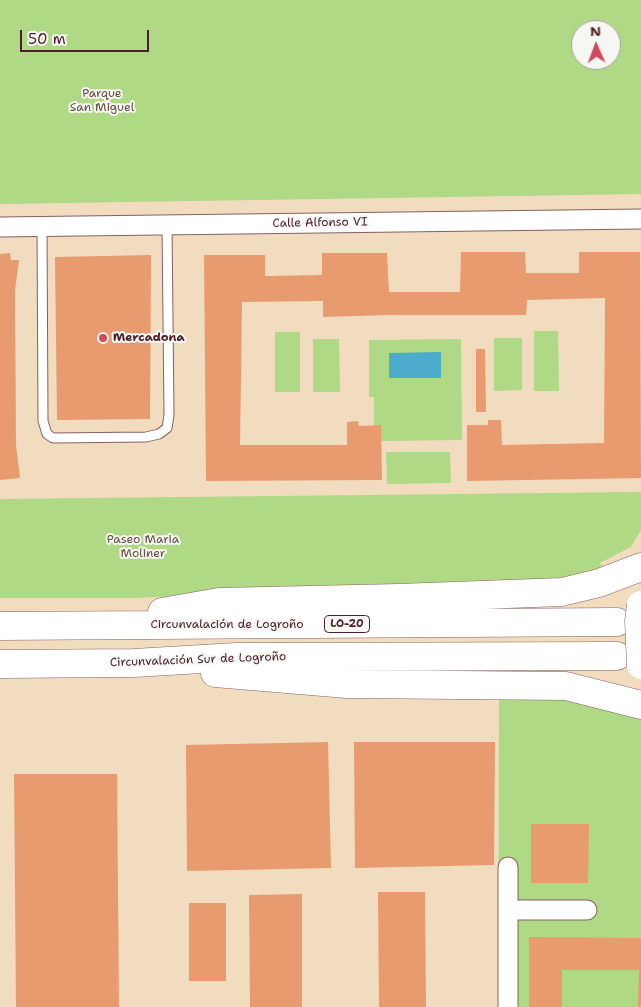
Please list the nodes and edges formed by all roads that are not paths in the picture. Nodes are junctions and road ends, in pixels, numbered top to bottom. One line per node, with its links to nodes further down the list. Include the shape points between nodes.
1 (641, 219): 2 (street, Calle Alfonso VI)
2 (167, 224): 4 (street, Calle Alfonso VI); 4 (lane, via 169,415 167,428 159,434 136,438 54,438 47,434 43,421)
3 (0, 226): 4 (street, Calle Alfonso VI)
4 (42, 226)
5 (641, 567): 9 (main road, via 599,583 562,592 219,602)
6 (641, 605): 10 (main road, bridge)
7 (617, 622): 9 (main road, Circunvalación de Logroño / LO-20)
8 (0, 626): 9 (main road, LO-20)
9 (77, 626)
10 (629, 661): 11 (main road, Circunvalación Sur de Logroño, via 396,656 236,657)
11 (134, 663): 12 (main road, Circunvalación Sur de Logroño); 13 (main road, via 347,684 566,686)
12 (0, 664)
13 (641, 706)
14 (508, 867): 15 (street)
15 (508, 910): 16 (street); 17 (street)
16 (587, 910)
17 (508, 1007)

